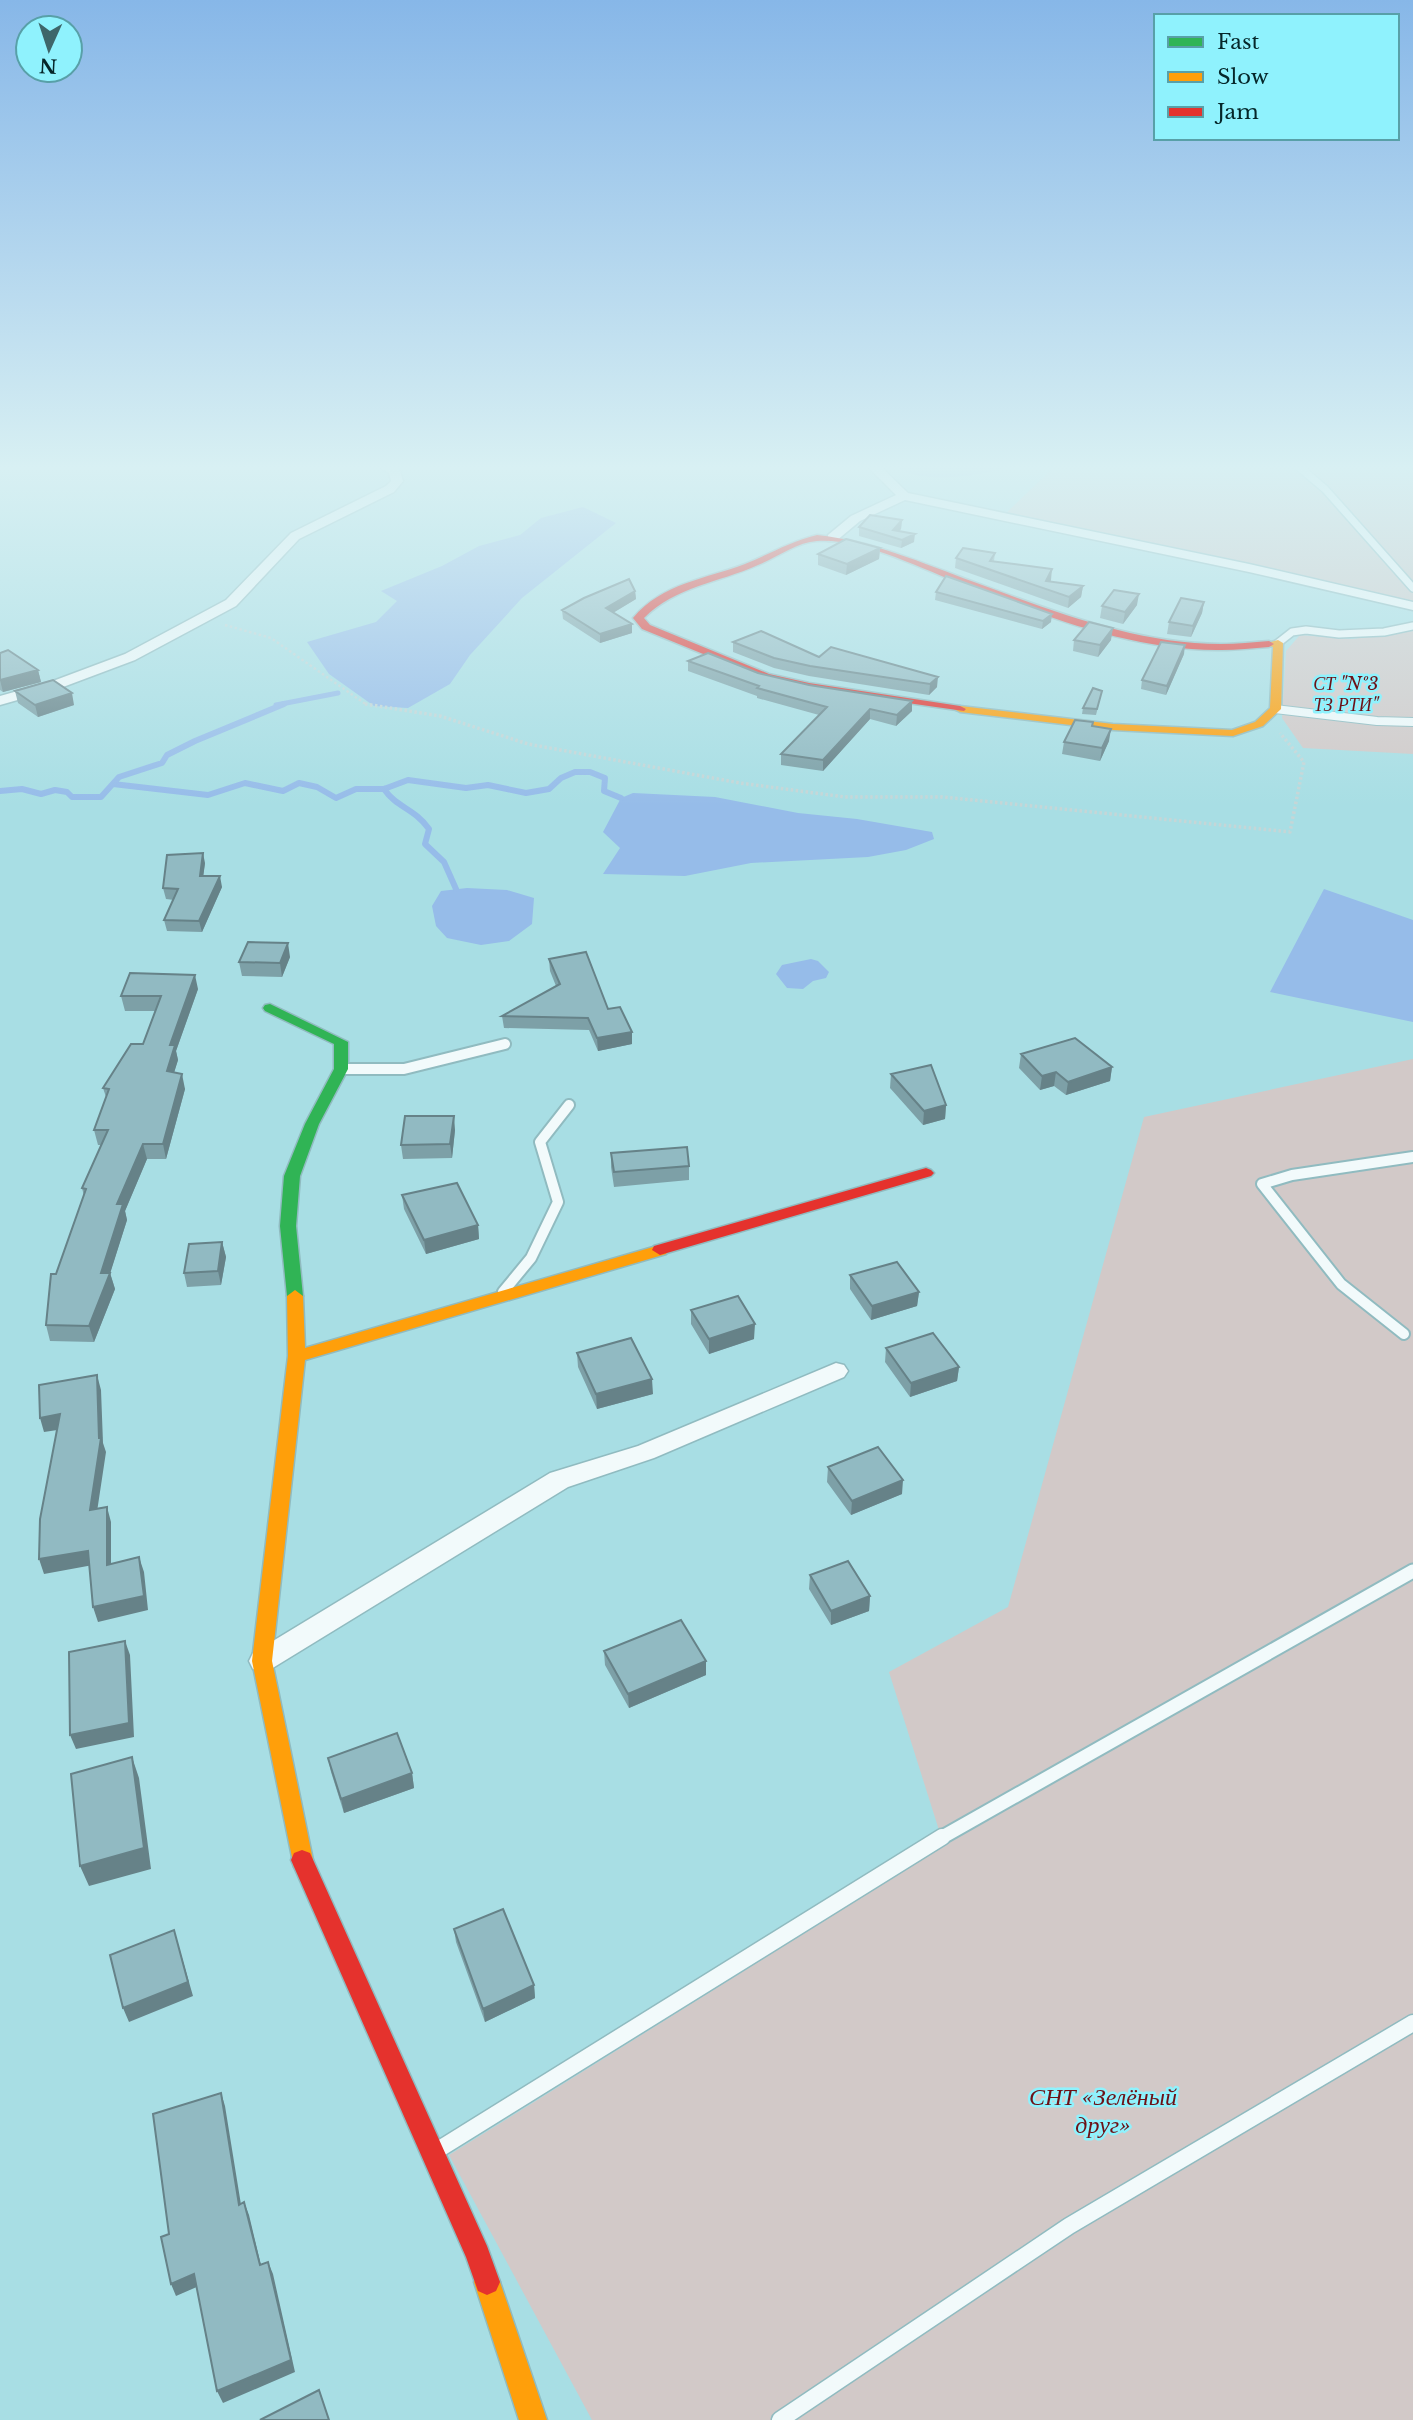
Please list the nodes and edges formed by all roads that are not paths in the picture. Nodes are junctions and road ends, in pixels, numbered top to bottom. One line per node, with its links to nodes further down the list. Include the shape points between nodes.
1 (253, 580): 8 (street, via 231,603 130,657)
2 (702, 580): 9 (street, via 646,606 638,618 646,627 724,661 809,687 1113,727 1233,733 1259,724)
3 (963, 580): 7 (street, via 1142,636 1243,650)
4 (1301, 580): 5 (street)
5 (1413, 606)
6 (1413, 626): 7 (lane, via 1373,633 1292,632)
7 (1278, 643): 9 (street)
8 (0, 701)
9 (1271, 713): 10 (lane)
10 (1413, 722)
11 (270, 1008): 13 (street, via 341,1042)
12 (505, 1044): 13 (lane, via 404,1069)
13 (341, 1069): 19 (street, via 312,1124 292,1177 288,1226)
14 (569, 1105): 17 (lane, via 540,1142 558,1202 531,1258)
15 (1413, 1157): 18 (lane, via 1262,1184 1341,1284)
16 (926, 1173): 17 (street)
17 (499, 1297): 19 (street)
18 (1404, 1334)
19 (297, 1356): 22 (street)
20 (836, 1371): 22 (street, via 646,1452 559,1480)
21 (1413, 1571): 24 (lane, via 962,1825)
22 (262, 1661): 24 (street, via 303,1868)
23 (1413, 2023): 26 (lane, via 1069,2226)
24 (432, 2154): 25 (street, via 478,2255)
25 (533, 2420)
26 (780, 2420)

